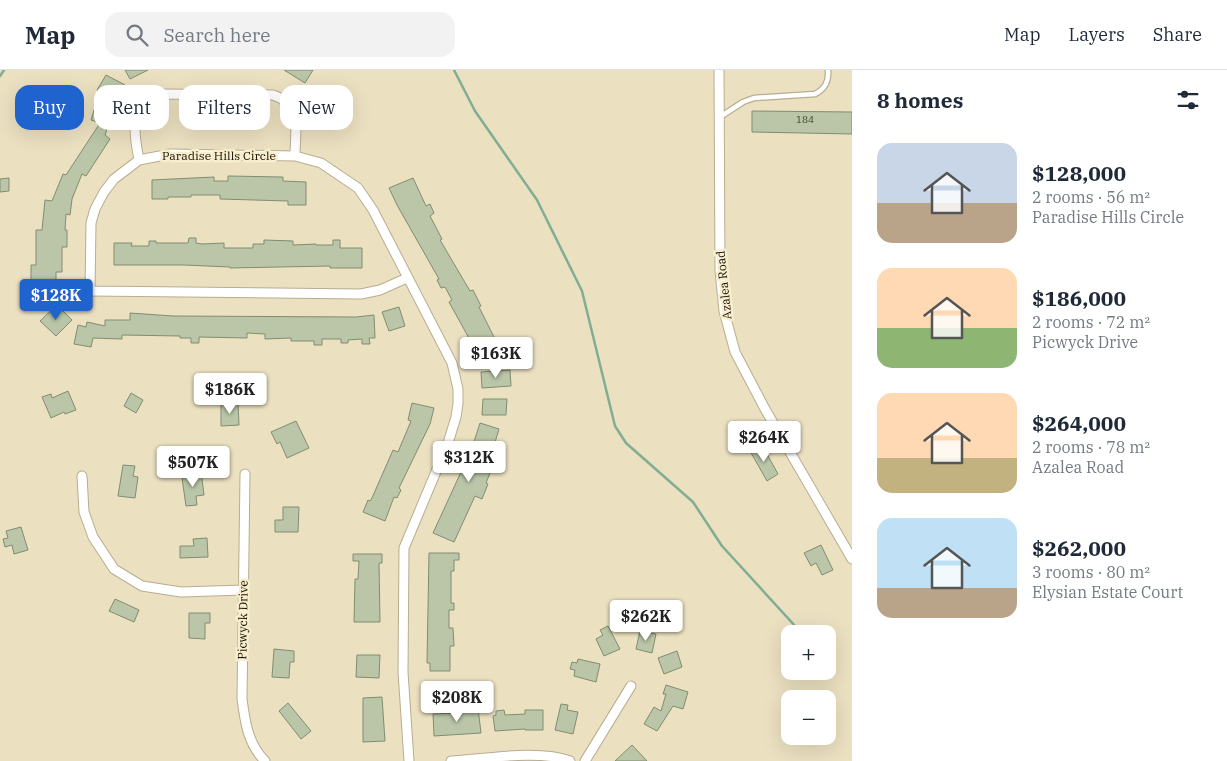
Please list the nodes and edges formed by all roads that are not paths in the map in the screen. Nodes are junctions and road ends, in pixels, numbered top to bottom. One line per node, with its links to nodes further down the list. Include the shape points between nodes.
1 (719, 70): 3 (street, Azalea Road)
2 (828, 70): 3 (lane, via 826,86 815,94 754,98)
3 (719, 118): 9 (street, Azalea Road, via 720,271 724,311 735,352)
4 (295, 156): 5 (street, Paradise Hills Circle, via 170,154); 5 (street, via 296,118 283,99 273,96 159,94 148,97 135,119); 6 (street, Paradise Hills Circle, via 321,163 358,188)
5 (138, 160): 6 (street, Paradise Hills Circle, via 114,179 95,209 91,223 90,291 361,294)
6 (408, 278): 13 (street, Paradise Hills Circle, via 452,363 458,404 448,443 404,548 403,672)
7 (245, 474): 10 (street, Picwyck Drive)
8 (82, 476): 10 (street, via 84,512 93,538 114,569 142,586 181,592)
9 (852, 559)
10 (244, 590): 12 (street, Picwyck Drive, via 242,699 246,728)
11 (632, 686): 16 (street)
12 (265, 761)
13 (409, 761)
14 (451, 761): 15 (street, via 533,755)
15 (570, 761)
16 (585, 761)

